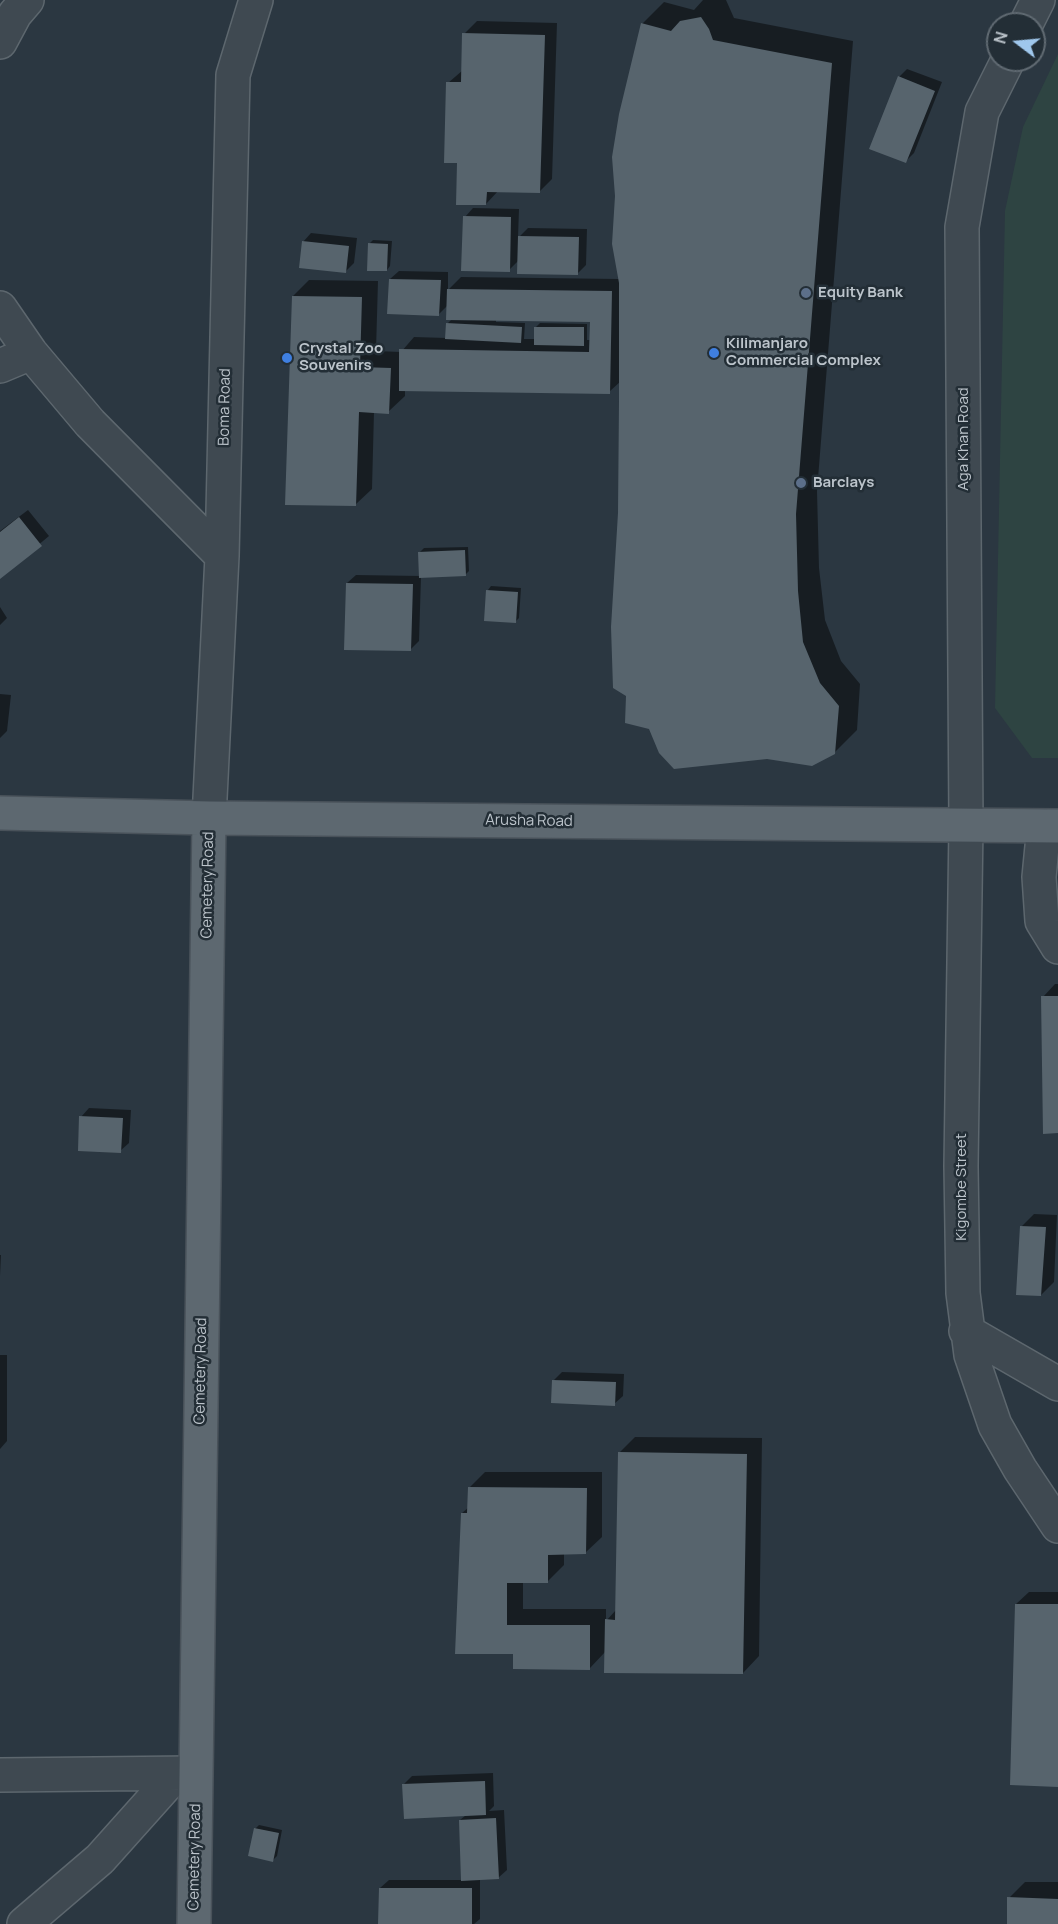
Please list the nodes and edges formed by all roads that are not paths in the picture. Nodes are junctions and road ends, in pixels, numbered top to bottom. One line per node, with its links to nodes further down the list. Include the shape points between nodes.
1 (27, 0): 3 (street)
2 (256, 0): 8 (street, Boma Road, via 233,75)
3 (0, 42)
4 (1002, 72): 11 (street, Aga Khan Road, via 982,112 962,227)
5 (0, 308): 6 (street)
6 (30, 353): 7 (street); 8 (street, via 90,423)
7 (0, 366)
8 (222, 556): 10 (street, Boma Road)
9 (0, 813): 10 (main road, Arusha Road)
10 (210, 818): 11 (main road, Arusha Road); 17 (main road, Cemetery Road)
11 (966, 825): 12 (main road, Arusha Road); 14 (street, Kigombe Street, via 962,1166)
12 (1051, 826): 13 (street, via 1040,878 1042,921)
13 (1058, 948)
14 (966, 1331): 15 (street); 16 (street, Kigombe Street, via 981,1392 995,1425)
15 (1058, 1384)
16 (1058, 1526)
17 (186, 1774): 18 (street); 19 (street, via 100,1859); 20 (main road, Cemetery Road)
18 (0, 1775)
19 (24, 1924)
20 (194, 1924)

